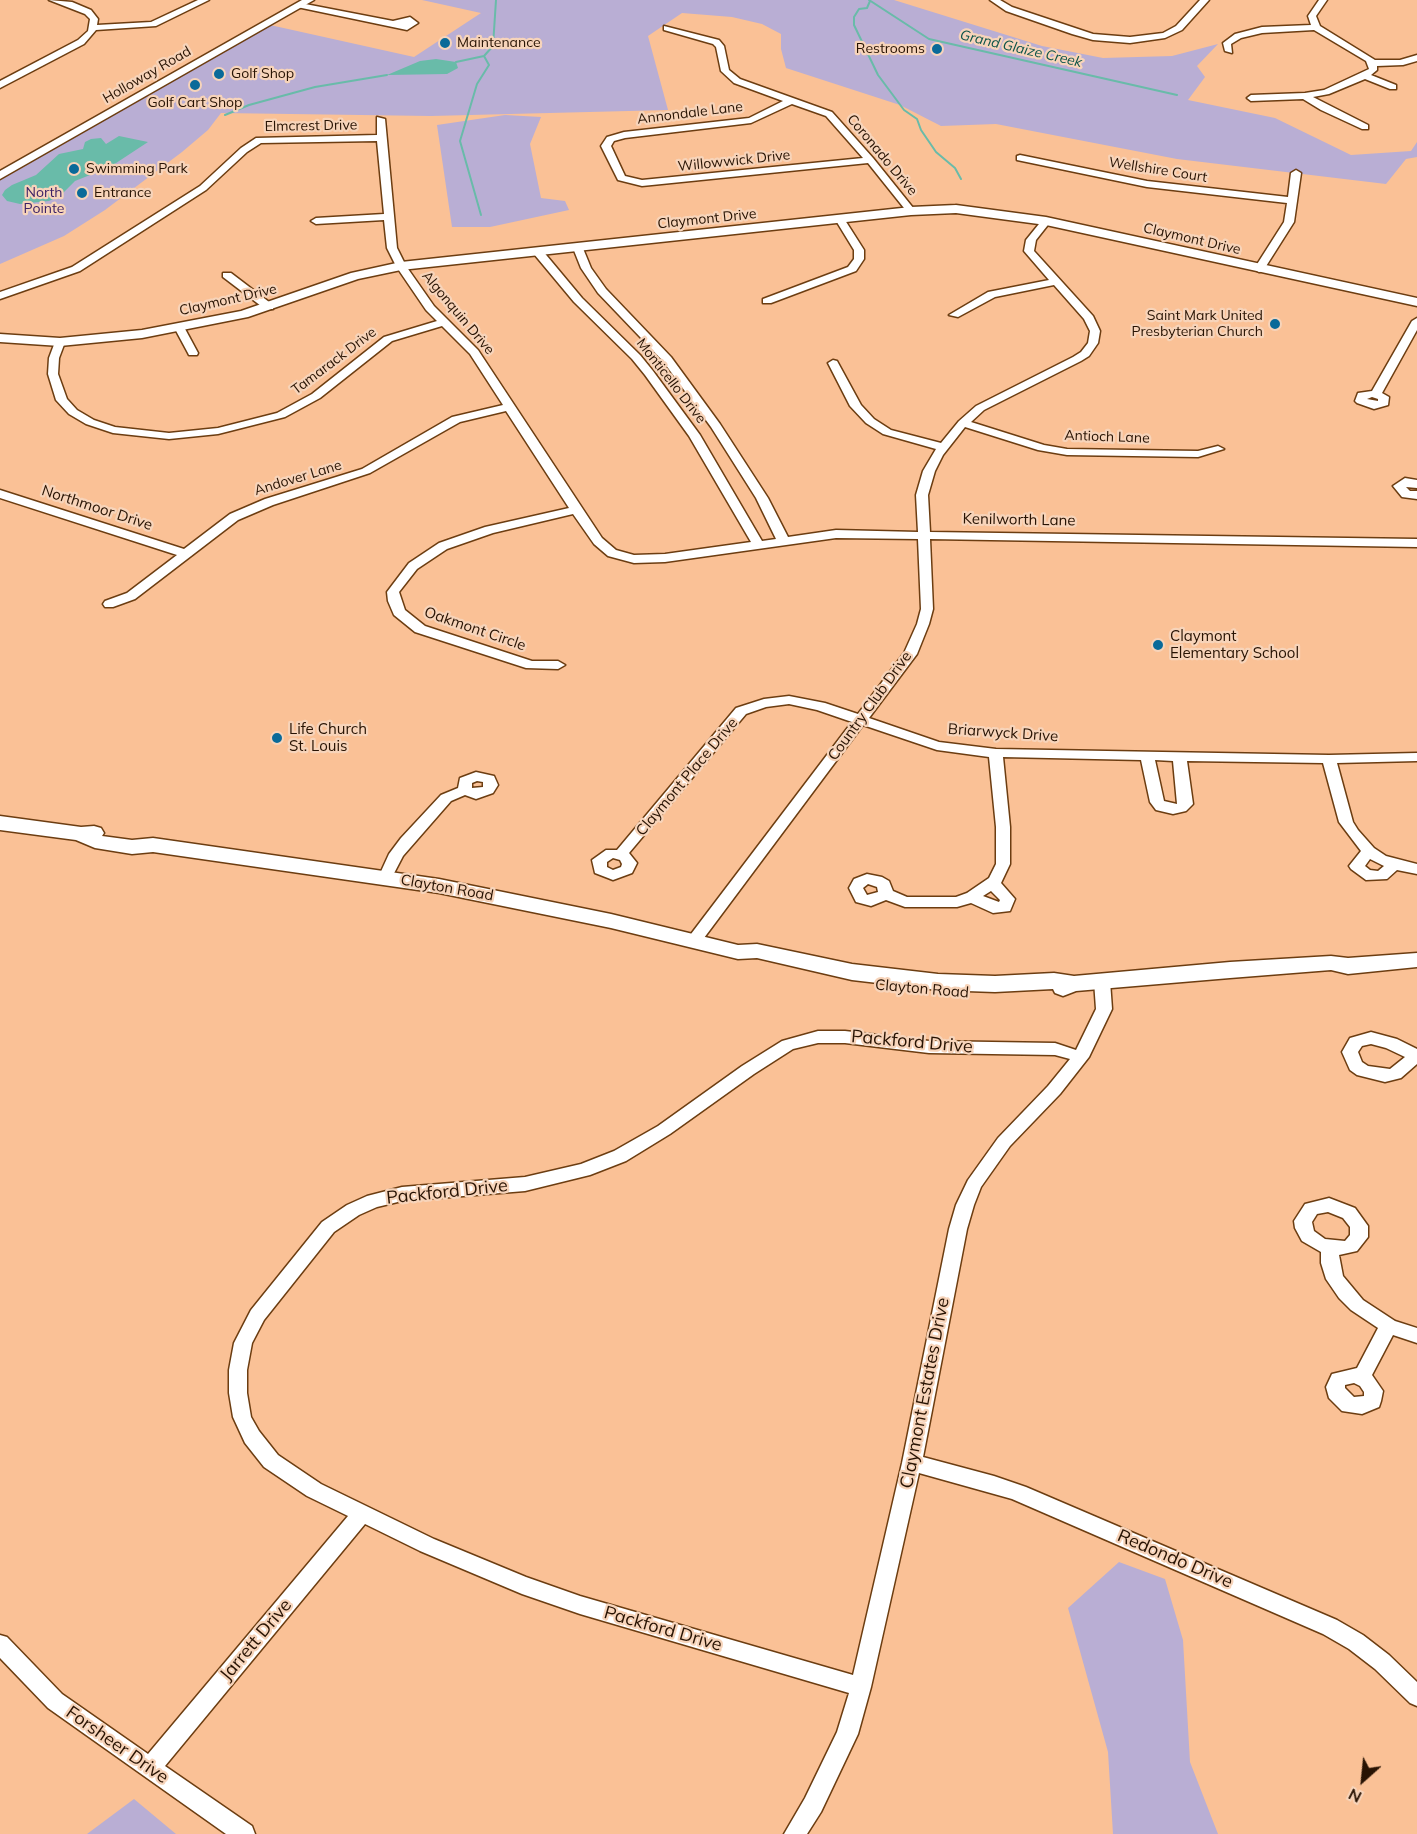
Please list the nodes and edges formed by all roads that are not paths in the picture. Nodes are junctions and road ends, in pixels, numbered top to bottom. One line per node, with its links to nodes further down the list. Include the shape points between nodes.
1 (53, 0): 9 (street, via 88,12 94,19)
2 (205, 0): 9 (street, via 153,24)
3 (994, 0): 4 (street, via 1075,32 1130,40 1165,35 1179,28)
4 (1205, 0)
5 (1323, 0): 8 (street, via 1312,16)
6 (304, 3): 7 (street); 27 (street, Holloway Road)
7 (395, 24)
8 (1316, 27): 11 (street, via 1262,30 1238,36 1227,43); 13 (street)
9 (94, 28): 15 (street, via 81,42)
10 (667, 28): 19 (street, Coronado Drive, via 716,43 723,67 732,78)
11 (1229, 51)
12 (1417, 58): 13 (street, via 1400,63)
13 (1373, 63): 14 (street, via 1373,70)
14 (1365, 76): 16 (street); 17 (street)
15 (0, 85)
16 (1393, 87)
17 (1305, 96): 18 (street); 21 (street)
18 (1251, 98)
19 (792, 100): 24 (street, Annondale Lane, via 739,123 616,136 606,146); 25 (street, Coronado Drive, via 829,114)
20 (380, 118): 22 (street, Algonquin Drive)
21 (1365, 127)
22 (381, 138): 30 (street, Algonquin Drive); 40 (street, Elmcrest Drive, via 270,139 252,144 203,188 76,268)
23 (1020, 158): 28 (street, Wellshire Court, via 1147,184)
24 (612, 160): 25 (street, Willowwick Drive, via 621,178 642,183)
25 (870, 160): 29 (street, Coronado Drive)
26 (1296, 173): 28 (street)
27 (0, 176)
28 (1293, 201): 37 (street, via 1286,231)
29 (911, 211): 31 (street, Claymont Drive); 33 (street, Claymont Drive, via 968,210)
30 (389, 217): 32 (street); 36 (street, Algonquin Drive, via 392,248)
31 (840, 219): 34 (street, Claymont Drive); 41 (street, via 859,250 859,259 852,269)
32 (316, 221)
33 (1046, 221): 37 (street, Claymont Drive); 39 (street, Country Club Drive, via 1031,240 1029,251)
34 (578, 248): 35 (street, Claymont Drive); 62 (street, Monticello Drive, via 602,291 667,360 716,426 757,489)
35 (538, 252): 36 (street, Claymont Drive); 63 (street, Monticello Drive, via 649,373 694,435)
36 (401, 266): 43 (street, Claymont Drive, via 355,276); 46 (street, Algonquin Drive)
37 (1259, 269): 42 (street, Claymont Drive)
38 (227, 275): 43 (street)
39 (1055, 282): 44 (street, via 992,294); 54 (street, Country Club Drive, via 1093,325 1095,338 1089,349 1067,365 994,400)
40 (0, 296)
41 (767, 301)
42 (1417, 302)
43 (269, 307): 47 (street, Claymont Drive)
44 (954, 315)
45 (1417, 321): 52 (street)
46 (444, 322): 49 (street, Tamarack Drive, via 388,339 316,396 281,415 226,430 169,436 113,430 73,412 62,400 53,374); 53 (street, Algonquin Drive, via 474,352)
47 (179, 327): 49 (street, Claymont Drive); 50 (street)
48 (0, 338): 49 (street, Claymont Drive)
49 (60, 342)
50 (193, 354)
51 (833, 363): 55 (street, via 856,406 870,421 887,432)
52 (1376, 394)
53 (509, 407): 60 (street, Algonquin Drive); 65 (street, Andover Lane, via 456,419 360,474 245,511)
54 (963, 423): 55 (street, Country Club Drive); 56 (street, Antioch Lane, via 1067,452 1198,454)
55 (943, 447): 61 (street, Country Club Drive, via 929,471 922,495)
56 (1218, 449)
57 (1417, 484): 59 (street, via 1405,482 1399,486 1406,494)
58 (0, 494): 65 (street, Northmoor Drive)
59 (1417, 495)
60 (576, 510): 66 (street, Algonquin Drive, via 604,548); 68 (street, Oakmont Circle, via 489,530 443,546 413,566 393,592 399,612 420,629 531,665)
61 (924, 535): 62 (street, Kenilworth Lane, via 836,534); 64 (street, Kenilworth Lane); 69 (street, Country Club Drive, via 928,591 923,624 910,654)
62 (784, 542): 63 (street, Kenilworth Lane)
63 (759, 546): 66 (street, Kenilworth Lane, via 665,558)
64 (1416, 547)
65 (184, 553): 67 (street, Andover Lane, via 131,596)
66 (622, 557)
67 (109, 603)
68 (558, 665)
69 (861, 721): 70 (street, Briarwyck Drive, via 950,748); 78 (street, Claymont Place Drive, via 789,700 741,711); 85 (street, Country Club Drive)
70 (996, 753): 71 (street, Briarwyck Drive); 82 (street, via 1004,864)
71 (1147, 755): 72 (street, Briarwyck Drive); 72 (street, via 1156,802 1173,809 1186,804)
72 (1179, 756): 74 (street, Briarwyck Drive)
73 (1417, 757): 74 (street, Briarwyck Drive)
74 (1329, 759): 77 (street, via 1346,822)
75 (465, 790): 81 (street, via 446,798 406,841)
76 (0, 823): 81 (main road, Clayton Road, via 81,834 95,841 132,847 153,845)
77 (1369, 851): 79 (street); 79 (street, via 1356,866 1365,875 1382,876)
78 (621, 854)
79 (1394, 864): 80 (street)
80 (1417, 869)
81 (385, 878): 85 (main road, Clayton Road, via 509,899)
82 (992, 883): 84 (street); 84 (street, via 1008,899 1005,907 993,908)
83 (886, 894): 84 (street, via 899,901 926,904)
84 (972, 897)
85 (693, 942): 89 (main road, Clayton Road, via 824,976 923,991 1057,991 1074,984)
86 (1417, 951): 88 (main road, Clayton Road, via 1343,957)
87 (1417, 960): 88 (main road, Clayton Road, via 1348,966)
88 (1331, 963): 89 (main road, Clayton Road)
89 (1102, 981): 90 (street, Claymont Estates Drive, via 1104,1009)
90 (1081, 1057): 95 (street, Claymont Estates Drive, via 1004,1142 974,1185 958,1228); 96 (street, Packford Drive, via 1055,1049 929,1047 818,1037 788,1045 664,1130 620,1156 584,1170 525,1184 402,1194 353,1210 328,1227 257,1315 243,1343 238,1394 242,1417 271,1461 314,1490)
91 (1330, 1248): 92 (street, via 1335,1279 1345,1293)
92 (1389, 1326): 93 (street); 94 (street)
93 (1417, 1336)
94 (1361, 1377)
95 (912, 1463): 98 (street, Claymont Estates Drive); 99 (street, Redondo Drive, via 1018,1493 1330,1627 1382,1662)
96 (362, 1514): 98 (street, Packford Drive, via 522,1585); 100 (street, Jarrett Drive)
97 (0, 1644): 100 (street, Forsheer Drive, via 55,1701)
98 (861, 1688): 102 (street, Claymont Estates Drive, via 847,1734)
99 (1417, 1696)
100 (151, 1767): 101 (street, Forsheer Drive)
101 (244, 1834)
102 (795, 1834)

